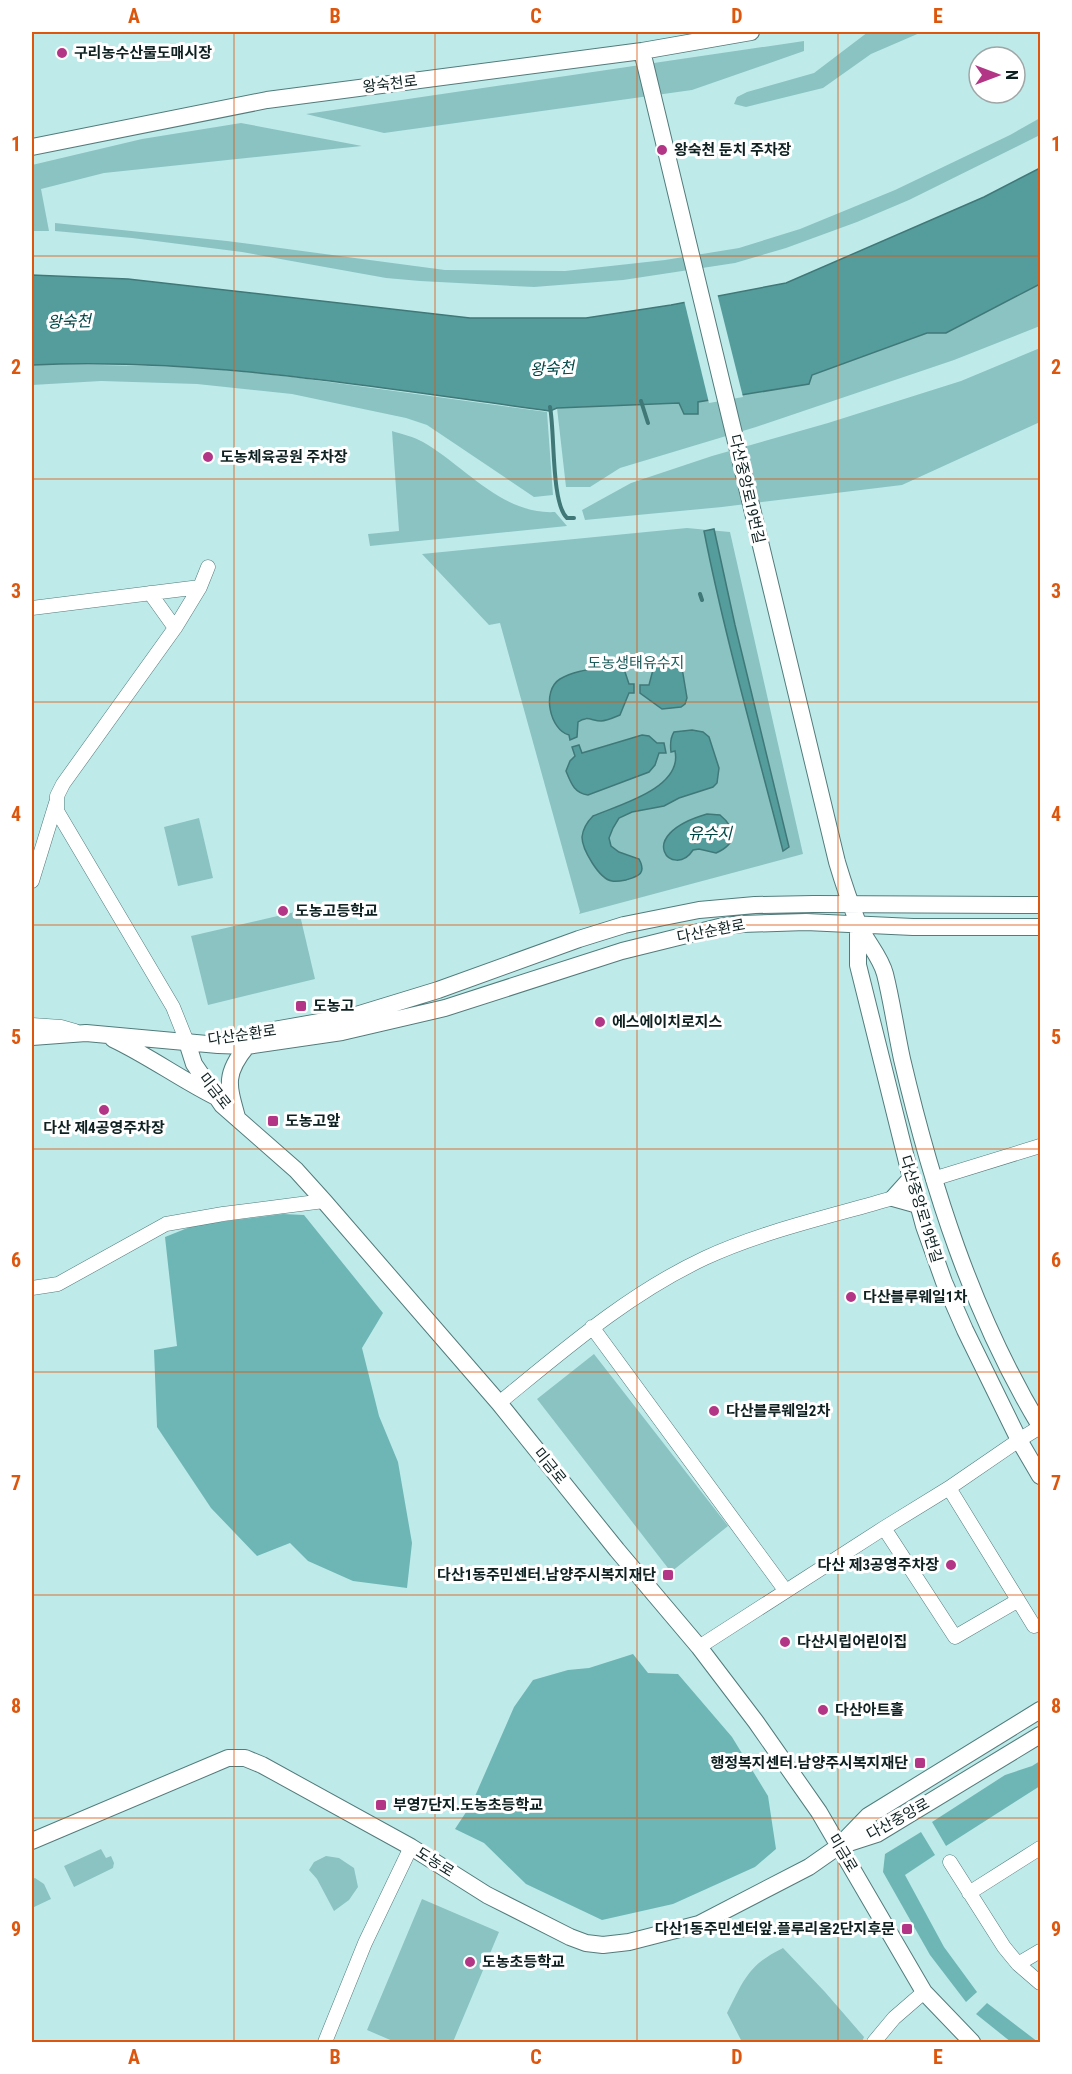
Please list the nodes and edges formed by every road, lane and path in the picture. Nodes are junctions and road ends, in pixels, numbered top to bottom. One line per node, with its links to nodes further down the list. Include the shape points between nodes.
1 (751, 32): 2 (street, 왕숙천로)
2 (644, 59): 3 (street, 왕숙천로, via 267,100); 12 (street, 다산중앙로19번길, via 812,763)
3 (32, 147)
4 (208, 567): 5 (street)
5 (200, 587): 6 (street); 8 (street)
6 (150, 593): 7 (street); 8 (street)
7 (32, 609)
8 (175, 628): 9 (street, via 63,784)
9 (57, 801): 10 (street); 19 (street, via 57,811 173,1007)
10 (32, 881)
11 (1041, 904): 12 (street, 다산순환로)
12 (852, 905): 13 (street, 다산중앙로19번길); 19 (street, 다산순환로, via 755,905 666,916 579,939 353,1016)
13 (858, 924): 14 (street, 다산순환로); 20 (street, 다산순환로, via 769,922 720,927 622,951 445,1008 342,1032); 24 (street, 다산중앙로19번길, via 858,965); 25 (street, 다산중앙로19번길, via 884,968)
14 (1041, 927)
15 (32, 1025): 16 (street)
16 (86, 1034): 17 (street); 18 (street)
17 (104, 1035): 19 (street); 21 (street)
18 (32, 1037)
19 (187, 1042): 20 (street, 다산순환로); 21 (street, 미금로, via 194,1064)
20 (247, 1046): 22 (street, via 231,1072 229,1087)
21 (216, 1097): 22 (street, 미금로)
22 (237, 1117): 27 (street, 미금로)
23 (1041, 1146): 25 (street)
24 (910, 1178): 26 (street); 28 (street, 다산중앙로19번길)
25 (933, 1179): 32 (street, 다산중앙로19번길, via 990,1332)
26 (893, 1198): 28 (street); 30 (street, via 771,1233 705,1258)
27 (324, 1201): 29 (street, via 166,1224 58,1284); 31 (street, 미금로)
28 (918, 1205): 33 (street, 다산중앙로19번길, via 952,1301)
29 (32, 1288)
30 (592, 1327): 31 (street); 37 (street)
31 (499, 1402): 40 (street, 미금로)
32 (1041, 1427): 33 (street)
33 (1019, 1440): 34 (street, 다산중앙로19번길); 35 (street)
34 (1041, 1476)
35 (949, 1488): 36 (street); 38 (street)
36 (884, 1528): 37 (street); 38 (street, via 955,1637)
37 (785, 1590): 40 (street)
38 (1017, 1601): 39 (street)
39 (1034, 1626)
40 (699, 1647): 44 (street, 미금로, via 756,1722)
41 (1041, 1710): 44 (street, 다산중앙로, via 868,1816)
42 (1041, 1735): 44 (street, 다산중앙로, via 877,1834)
43 (32, 1841): 45 (street, 도농로, via 228,1758 245,1758)
44 (839, 1846): 45 (street, 도농로, via 699,1924 603,1945 570,1937 487,1895); 52 (street, 미금로)
45 (411, 1847): 53 (street, via 365,1943)
46 (1041, 1848): 48 (street)
47 (950, 1862): 48 (street)
48 (969, 1893): 50 (street)
49 (1041, 1951): 50 (street)
50 (1018, 1964): 51 (street)
51 (1041, 1983)
52 (924, 1992): 54 (street, via 894,2018); 55 (street, 미금로)
53 (324, 2043)
54 (874, 2043)
55 (972, 2043)

